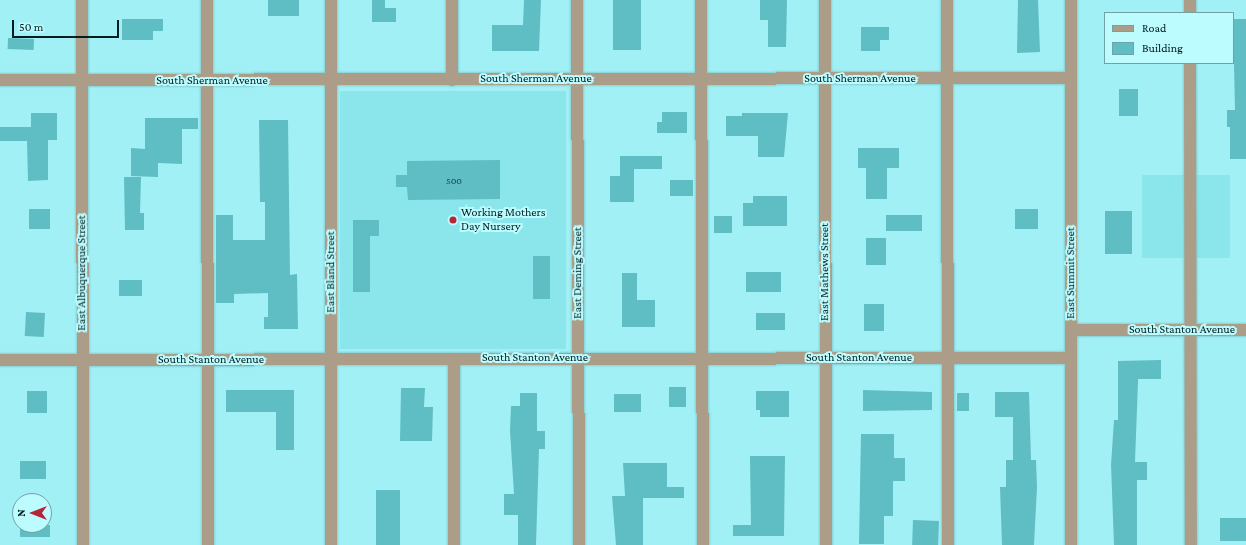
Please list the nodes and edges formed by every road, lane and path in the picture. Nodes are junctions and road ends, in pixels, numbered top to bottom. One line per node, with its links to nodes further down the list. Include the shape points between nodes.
1 (82, 0): 21 (street, East Albuquerque Street)
2 (207, 0): 22 (street)
3 (331, 0): 19 (street, East Bland Street)
4 (452, 0): 20 (street)
5 (577, 0): 13 (street, East Deming Street)
6 (701, 0): 16 (street)
7 (825, 0): 17 (street, East Mathews Street)
8 (947, 0): 14 (street)
9 (1071, 0): 15 (street, East Summit Street)
10 (1190, 0): 11 (street)
11 (1190, 12)
12 (1190, 64): 24 (street)
13 (577, 78): 16 (street, South Sherman Avenue); 20 (street, South Sherman Avenue); 26 (street, East Deming Street)
14 (947, 78): 15 (street, South Sherman Avenue); 17 (street, South Sherman Avenue); 29 (street)
15 (1071, 78): 23 (street, East Summit Street)
16 (702, 79): 17 (street, South Sherman Avenue); 27 (street)
17 (826, 79): 28 (street, East Mathews Street)
18 (0, 80): 21 (street, South Sherman Avenue)
19 (332, 80): 20 (street, South Sherman Avenue); 22 (street, South Sherman Avenue); 35 (street, East Bland Street)
20 (452, 80)
21 (82, 81): 22 (street, South Sherman Avenue); 33 (street, East Albuquerque Street)
22 (208, 81): 34 (street)
23 (1070, 330): 24 (street, South Stanton Avenue); 30 (street, East Summit Street)
24 (1190, 330): 25 (street, South Stanton Avenue); 45 (street)
25 (1246, 330)
26 (578, 358): 27 (street, South Stanton Avenue); 31 (street, South Stanton Avenue); 40 (street, East Deming Street)
27 (703, 358): 28 (street, South Stanton Avenue); 41 (street)
28 (825, 358): 29 (street, South Stanton Avenue); 42 (street, East Mathews Street)
29 (947, 358): 30 (street, South Stanton Avenue); 43 (street)
30 (1070, 358): 44 (street, East Summit Street)
31 (454, 359): 35 (street, South Stanton Avenue); 39 (street)
32 (0, 360): 33 (street, South Stanton Avenue)
33 (82, 360): 34 (street, South Stanton Avenue); 36 (street, East Albuquerque Street)
34 (208, 360): 35 (street, South Stanton Avenue); 37 (street)
35 (331, 360): 38 (street, East Bland Street)
36 (83, 545)
37 (208, 545)
38 (331, 545)
39 (454, 545)
40 (578, 545)
41 (703, 545)
42 (826, 545)
43 (948, 545)
44 (1071, 545)
45 (1191, 545)

